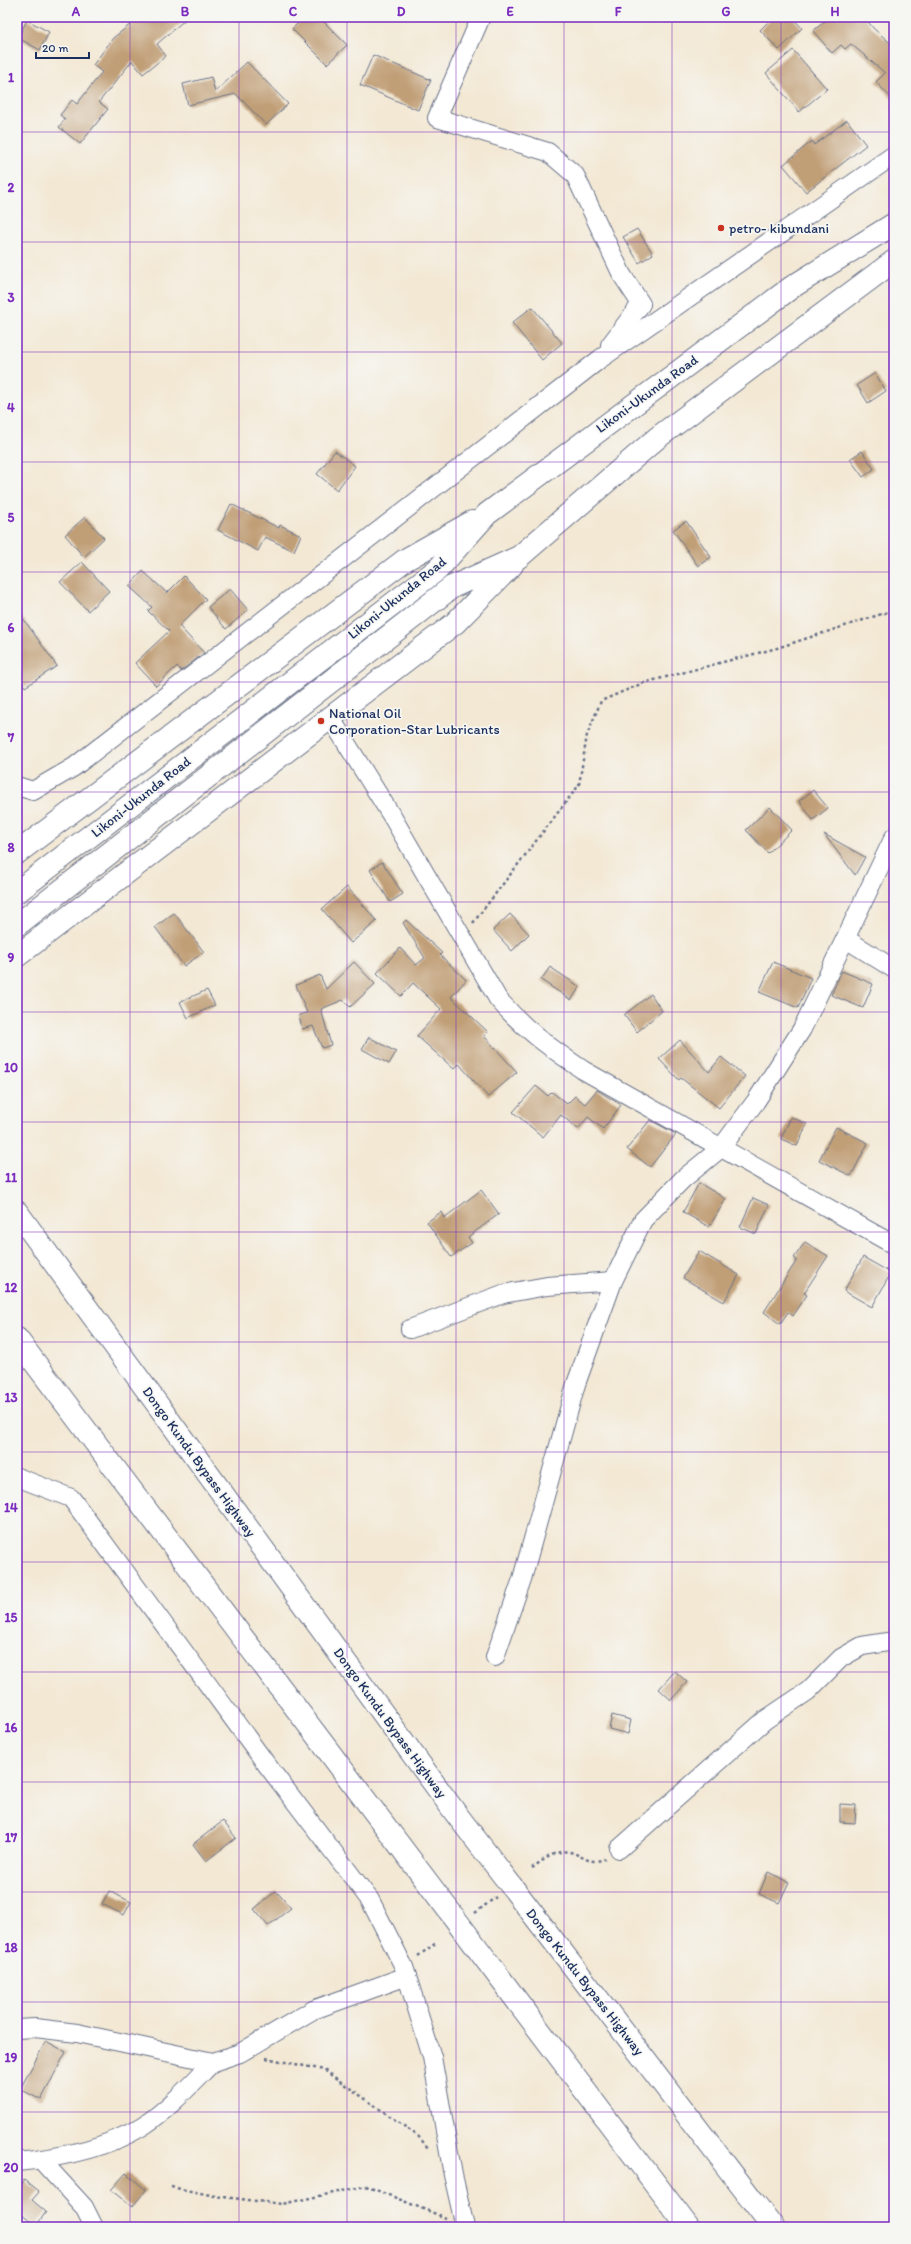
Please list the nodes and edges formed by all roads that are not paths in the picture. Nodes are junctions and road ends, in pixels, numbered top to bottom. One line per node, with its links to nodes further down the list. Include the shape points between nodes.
1 (481, 17): 5 (street, via 437,118 548,152 575,176 622,275 641,304)
2 (894, 154): 5 (street)
3 (894, 224): 6 (highway, Likoni-Ukunda Road, via 885,227 792,287)
4 (894, 261): 7 (highway, Likoni-Ukunda Road, via 657,438)
5 (600, 359): 9 (street, via 74,767 33,791)
6 (486, 514): 11 (highway, via 405,560); 12 (highway, Likoni-Ukunda Road, via 438,568)
7 (519, 557): 8 (highway, via 455,623); 13 (highway, Likoni-Ukunda Road, via 452,586)
8 (330, 717): 15 (highway); 17 (street, via 393,818 498,999 533,1035 583,1070)
9 (17, 786)
10 (894, 837): 14 (street)
11 (17, 853)
12 (17, 892)
13 (17, 924)
14 (846, 939): 16 (street); 17 (street, via 802,1029 756,1101)
15 (17, 956)
16 (894, 969)
17 (721, 1148): 19 (street); 20 (street, via 683,1179 643,1220)
18 (17, 1212): 35 (highway, Dongo Kundu Bypass Highway, via 457,1815)
19 (894, 1245)
20 (613, 1281): 21 (street, via 547,1286 503,1294); 25 (street, via 576,1384 522,1579)
21 (410, 1329)
22 (17, 1339): 34 (highway)
23 (17, 1477): 27 (street, via 71,1498 266,1765 370,1900 386,1927)
24 (894, 1641): 26 (street, via 862,1646 841,1658 808,1691 765,1720)
25 (495, 1657)
26 (619, 1849)
27 (407, 1976): 29 (street, via 313,2010 240,2053); 32 (street, via 432,2056 453,2175)
28 (17, 2029): 29 (street, via 35,2028 77,2033)
29 (213, 2062): 30 (street, via 168,2106 142,2126 103,2145)
30 (42, 2160): 31 (street); 33 (street, via 84,2207)
31 (17, 2162)
32 (465, 2226)
33 (94, 2227)
34 (688, 2227)
35 (773, 2227)

